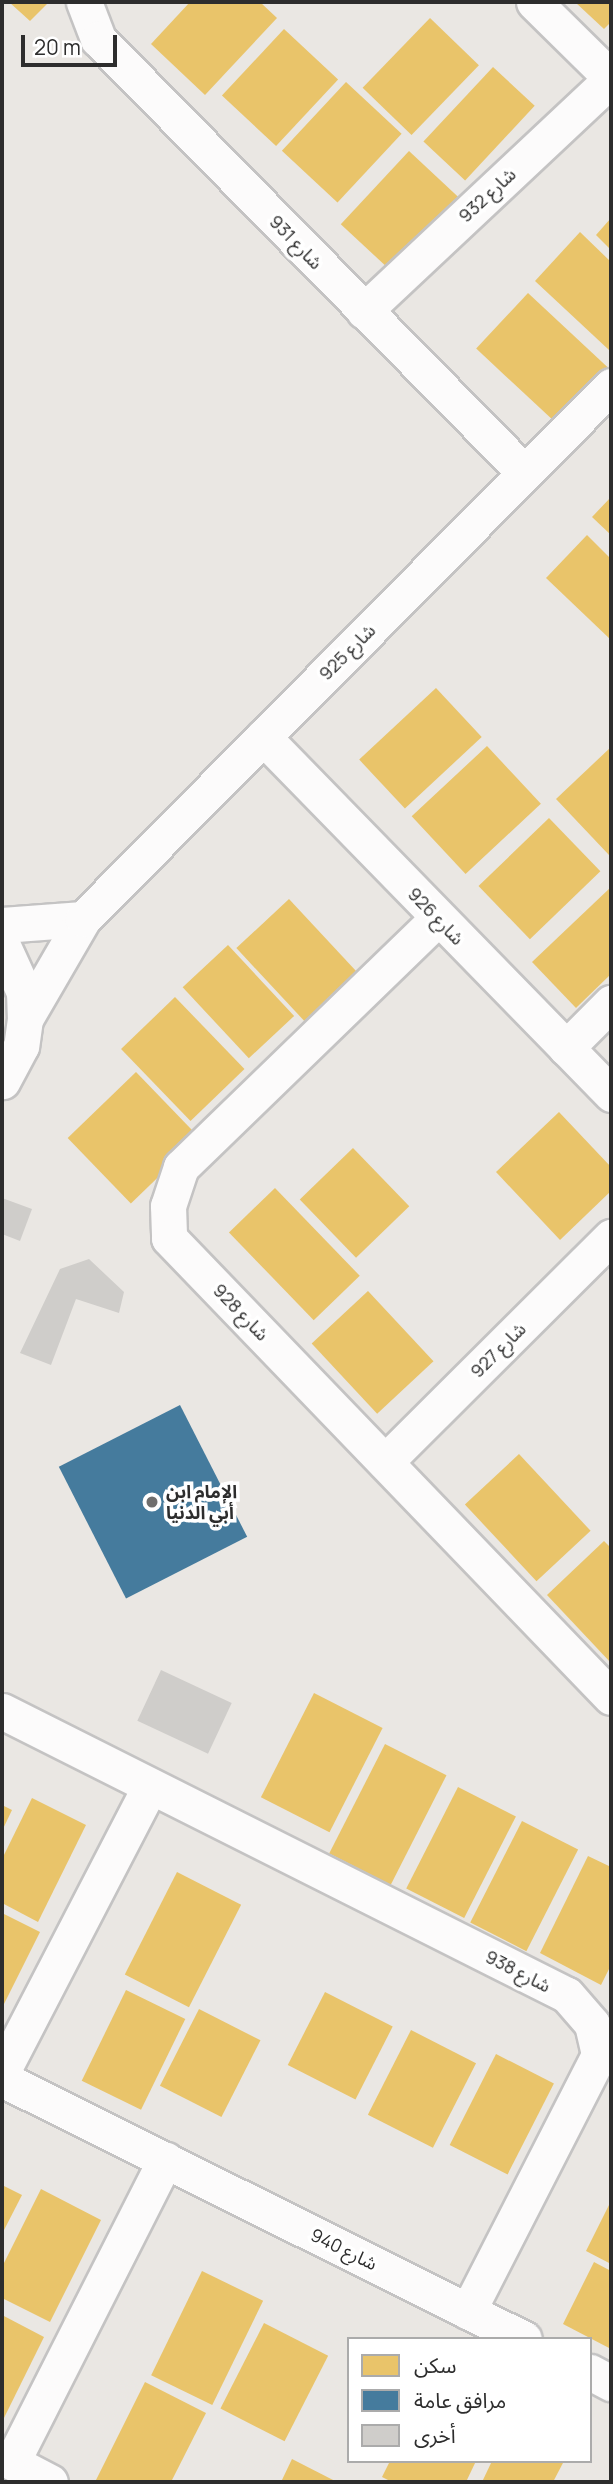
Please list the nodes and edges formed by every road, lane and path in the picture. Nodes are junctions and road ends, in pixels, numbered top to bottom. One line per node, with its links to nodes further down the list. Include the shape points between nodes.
1 (84, 2): 4 (street, شارع 931, via 98,39)
2 (534, 2): 3 (street)
3 (611, 79): 4 (street, شارع 932)
4 (364, 311): 6 (street, شارع 931)
5 (611, 386): 6 (street, شارع 925)
6 (524, 472): 7 (street, شارع 925)
7 (263, 737): 8 (street, شارع 926); 9 (street, شارع 925)
8 (438, 918): 14 (street, شارع 926); 18 (street, شارع 928, via 181,1167 168,1206 169,1238)
9 (83, 919): 10 (street); 13 (street, شارع 925)
10 (2, 925)
11 (2, 944): 13 (street, via 24,992)
12 (611, 1003): 14 (street)
13 (25, 1019): 15 (street, via 21,1046)
14 (566, 1048): 16 (street, شارع 926)
15 (2, 1081)
16 (611, 1094)
17 (611, 1237): 18 (street, شارع 927)
18 (385, 1462): 19 (street, شارع 928)
19 (611, 1696)
20 (2, 1711): 21 (street, شارع 938)
21 (150, 1786): 22 (street); 25 (street, شارع 938, via 567,1996 592,2024 599,2055)
22 (2, 2072)
23 (2, 2079): 24 (street, شارع 940)
24 (165, 2160): 25 (street, شارع 940); 29 (street)
25 (468, 2311): 26 (street, شارع 940)
26 (520, 2337)
27 (592, 2373): 28 (street)
28 (611, 2383)
29 (7, 2459): 30 (street)
30 (50, 2482)

